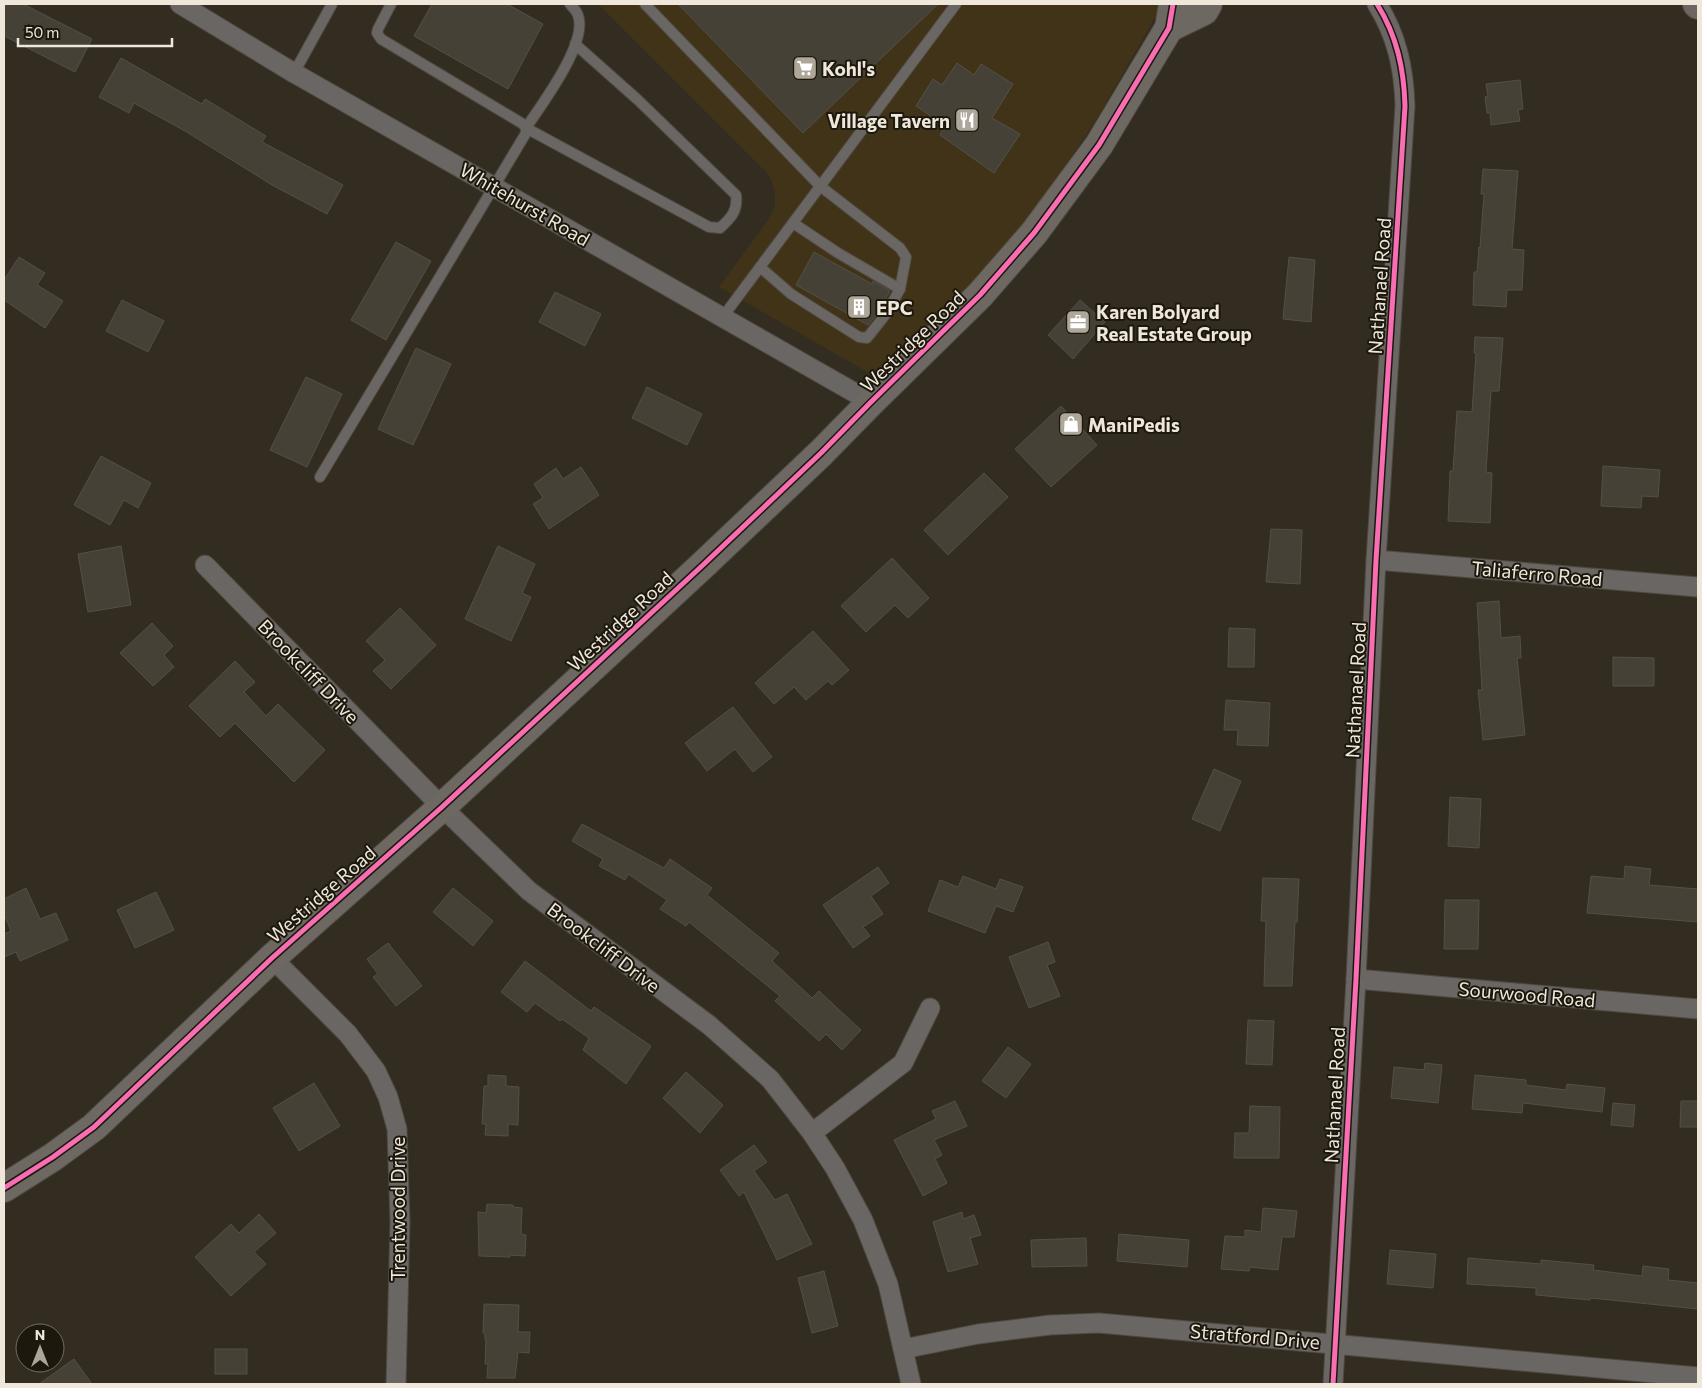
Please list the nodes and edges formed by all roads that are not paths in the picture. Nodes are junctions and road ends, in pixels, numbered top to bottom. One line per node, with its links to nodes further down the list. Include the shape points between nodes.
1 (180, 4): 11 (street, Whitehurst Road)
2 (332, 4): 11 (lane)
3 (391, 4): 12 (lane, via 378,29 381,39)
4 (570, 4): 10 (lane, via 578,14 579,34)
5 (645, 4): 14 (lane)
6 (956, 4): 14 (lane)
7 (1208, 4): 9 (main road, Westridge Road, via 1204,11)
8 (1377, 4): 21 (street, Nathanael Road, via 1392,30 1399,51 1406,106)
9 (1171, 16): 19 (main road, Westridge Road, via 1099,145 1034,233 980,295)
10 (575, 44): 12 (lane, via 569,61); 12 (lane, via 736,195 737,206 732,217 720,228 708,227)
11 (294, 73): 13 (street, Whitehurst Road)
12 (526, 128): 13 (lane)
13 (494, 186): 18 (street, Whitehurst Road); 20 (lane)
14 (820, 186): 15 (lane); 17 (lane, via 900,248 906,257)
15 (793, 223): 16 (lane); 17 (lane)
16 (760, 267): 17 (lane, via 791,294 859,337 867,338); 18 (lane)
17 (900, 289)
18 (722, 318): 19 (street, Whitehurst Road)
19 (871, 402): 24 (main road, Westridge Road, via 816,458)
20 (320, 477)
21 (1376, 560): 23 (street, Taliaferro Road); 26 (street, Nathanael Road)
22 (206, 565): 24 (street, Brookcliff Drive)
23 (1698, 587)
24 (442, 807): 25 (main road, Westridge Road); 29 (street, Brookcliff Drive, via 530,891 715,1031 770,1079)
25 (272, 958): 30 (main road, Westridge Road, via 94,1127); 34 (street, Trentwood Drive, via 348,1034 376,1071 388,1097 397,1129 400,1222)
26 (1356, 979): 28 (street, Sourwood Road); 31 (street, Nathanael Road)
27 (930, 1008): 29 (street, via 903,1062)
28 (1698, 1009)
29 (812, 1133): 32 (street, Brookcliff Drive, via 863,1220 888,1284)
30 (4, 1188)
31 (1335, 1344): 32 (street, Stratford Drive, via 1099,1323 978,1334); 33 (street, Stratford Drive); 36 (street, Nathanael Road)
32 (903, 1349): 35 (street, Brookcliff Drive)
33 (1698, 1377)
34 (396, 1384)
35 (911, 1384)
36 (1333, 1384)

